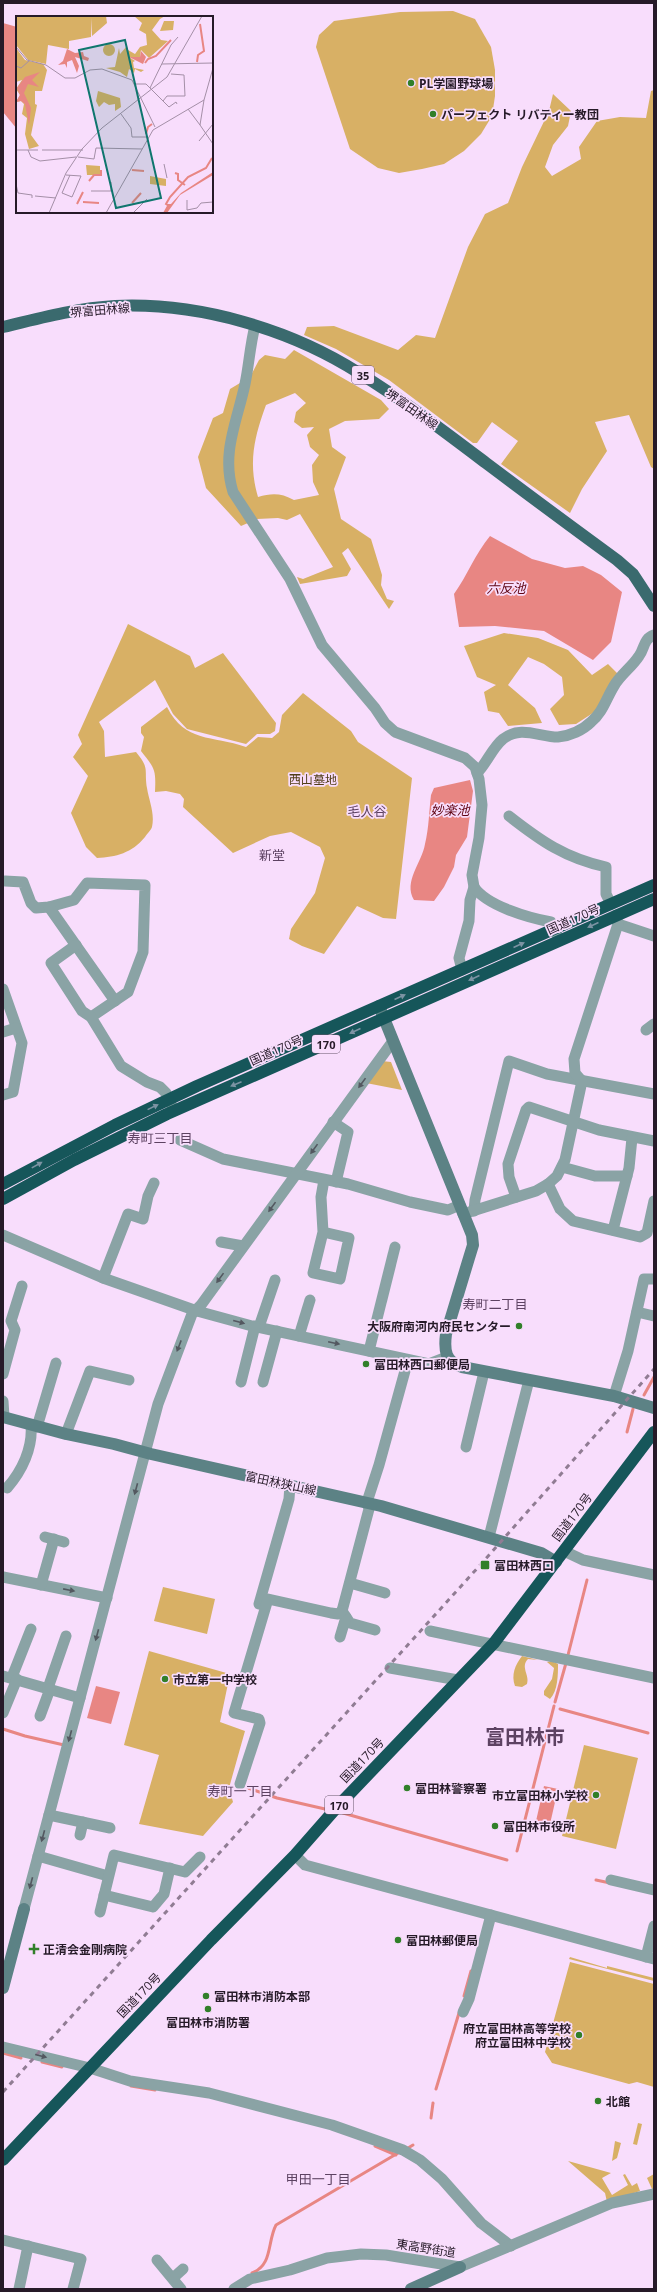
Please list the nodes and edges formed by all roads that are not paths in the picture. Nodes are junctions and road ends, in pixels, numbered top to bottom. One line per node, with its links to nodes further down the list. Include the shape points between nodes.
1 (255, 326): 2 (main road, 堺富田林線 / 35, via 177,310 116,306 84,309); 3 (main road, 堺富田林線 / 35, via 329,356 388,391 617,560 633,574); 5 (street, via 246,382 227,461 228,478 233,492 290,580 322,646 385,723 395,732 465,758 475,767)
2 (3, 327)
3 (654, 606)
4 (654, 635): 5 (street, via 645,642 641,654 614,686 601,712 591,723 569,735 558,737 526,731 513,734 503,739)
5 (477, 773): 9 (street, via 482,805 472,875)
6 (509, 816): 12 (street, via 555,850 578,860 606,867 606,894)
7 (5, 881): 11 (street, via 23,882 31,903 36,908)
8 (654, 885): 12 (highway, 国道170号 / 170)
9 (474, 887): 13 (street, via 480,896 529,918 552,922); 16 (street, via 470,900 469,921 459,958)
10 (654, 898): 12 (highway, 国道170号 / 170)
11 (49, 907): 15 (street); 18 (street, via 74,900 87,883 145,885 143,952 128,992)
12 (615, 914): 13 (highway, 国道170号 / 170); 14 (street); 25 (street, via 574,1059 575,1073)
13 (557, 934): 16 (highway, 国道170号 / 170, one-way to 13); 21 (highway, 国道170号 / 170, one-way to 21)
14 (654, 936)
15 (76, 945): 18 (street); 20 (street, via 51,963 82,1010)
16 (462, 970): 19 (highway, 国道170号 / 170, one-way to 16)
17 (3, 988): 22 (street)
18 (115, 1001): 20 (street)
19 (379, 1006): 21 (street); 28 (highway, 国道170号 / 170)
20 (90, 1017): 28 (street, via 121,1066 160,1087)
21 (384, 1018): 24 (street); 29 (highway, 国道170号 / 170, one-way to 29)
22 (16, 1028): 23 (street); 27 (street, via 22,1043 13,1092)
23 (3, 1032)
24 (393, 1040): 30 (street, one-way to 30); 46 (street)
25 (582, 1082): 26 (street); 31 (street); 46 (street, via 540,1072 509,1061 475,1200)
26 (654, 1094)
27 (3, 1095)
28 (169, 1099): 29 (street); 41 (highway, 国道170号 / 170, one-way to 28)
29 (174, 1111): 44 (highway, 国道170号 / 170, via 74,1160)
30 (333, 1122): 36 (street, one-way to 36); 39 (street, via 348,1132)
31 (573, 1122): 32 (street); 35 (street); 43 (street, via 529,1108 526,1110 508,1164 509,1177)
32 (632, 1138): 34 (street); 37 (street)
33 (180, 1140): 36 (street, via 223,1159)
34 (654, 1140)
35 (562, 1167): 37 (street, via 595,1176); 42 (street)
36 (295, 1175): 38 (street); 51 (street, one-way to 51)
37 (627, 1176): 47 (street)
38 (324, 1180): 39 (street); 48 (street, via 321,1197)
39 (336, 1182): 46 (street, via 448,1210)
40 (154, 1183): 53 (street, via 143,1219 128,1214)
41 (3, 1184)
42 (548, 1184): 43 (street); 47 (street, via 560,1209 568,1218)
43 (516, 1197): 46 (street)
44 (3, 1199)
45 (654, 1201): 47 (street, via 645,1236)
46 (466, 1210): 65 (street, via 473,1245 446,1334)
47 (613, 1230)
48 (323, 1232): 48 (street, via 313,1273 340,1279 349,1238)
49 (3, 1235): 53 (street)
50 (221, 1242): 51 (street)
51 (243, 1246): 58 (street, one-way to 58)
52 (396, 1247): 64 (street)
53 (104, 1278): 58 (street)
54 (654, 1279): 59 (street, via 644,1279)
55 (275, 1280): 61 (street)
56 (22, 1286): 69 (street, via 11,1321 15,1330)
57 (310, 1300): 63 (street)
58 (195, 1311): 61 (street, one-way to 61); 82 (street, one-way to 82, via 158,1404)
59 (636, 1312): 60 (street); 74 (street, via 628,1351)
60 (654, 1316)
61 (257, 1327): 62 (street); 72 (street)
62 (277, 1331): 63 (street); 73 (street)
63 (299, 1336): 64 (street, one-way to 64)
64 (369, 1351): 66 (street)
65 (447, 1357): 66 (street, via 430,1364); 68 (street, via 454,1365)
66 (408, 1360): 85 (street)
67 (56, 1363): 78 (street)
68 (484, 1372): 71 (street); 81 (street)
69 (3, 1374)
70 (129, 1380): 80 (street, via 90,1371)
71 (529, 1380): 74 (street); 86 (street)
72 (241, 1382)
73 (263, 1382)
74 (614, 1396): 76 (street)
75 (3, 1401): 77 (street)
76 (654, 1408)
77 (4, 1417): 78 (street, 富田林狭山線)
78 (34, 1426): 80 (street, 富田林狭山線); 84 (street, via 22,1466)
79 (654, 1432): 88 (highway, 国道170号 / 170)
80 (66, 1434): 82 (street, 富田林狭山線)
81 (466, 1447)
82 (146, 1452): 83 (street, 富田林狭山線); 95 (street, one-way to 95)
83 (290, 1485): 85 (street, 富田林狭山線); 96 (street, via 289,1499)
84 (7, 1488)
85 (367, 1502): 86 (street, 富田林狭山線); 92 (street, via 369,1509)
86 (489, 1537): 89 (street, 富田林狭山線, via 541,1553)
87 (54, 1539): 93 (street)
88 (564, 1550): 89 (highway, 国道170号 / 170); 90 (street, via 583,1560)
89 (556, 1562): 103 (highway, 国道170号 / 170)
90 (654, 1575)
91 (3, 1577): 93 (street)
92 (350, 1583): 94 (street); 97 (street)
93 (41, 1585): 95 (street, one-way to 95)
94 (385, 1593)
95 (107, 1598): 109 (street, one-way to 109)
96 (259, 1604)
97 (344, 1614): 99 (street, via 350,1623); 102 (street); 112 (street, via 268,1599 234,1713 259,1719 260,1723)
98 (31, 1629): 105 (street)
99 (375, 1630)
100 (430, 1630): 103 (street)
101 (66, 1636): 108 (street)
102 (340, 1637)
103 (494, 1643): 106 (street); 107 (highway, 国道170号 / 170)
104 (390, 1668): 107 (street)
105 (11, 1677): 108 (street); 110 (street)
106 (654, 1678)
107 (458, 1680): 117 (highway, 国道170号 / 170)
108 (49, 1689): 109 (street); 111 (street)
109 (80, 1698): 113 (street, one-way to 113)
110 (3, 1713)
111 (40, 1716)
112 (240, 1784)
113 (49, 1815): 114 (street); 118 (street, one-way to 118)
114 (83, 1822): 115 (street); 116 (street)
115 (110, 1828)
116 (80, 1836)
117 (295, 1855): 127 (street, via 304,1865); 133 (highway, 国道170号 / 170)
118 (38, 1856): 121 (street); 125 (street, one-way to 125)
119 (200, 1857): 120 (street, via 185,1872)
120 (170, 1868): 121 (street, via 114,1855); 124 (street, via 164,1894 153,1907)
121 (108, 1876): 124 (street)
122 (612, 1880): 123 (street)
123 (654, 1890)
124 (104, 1895): 126 (street)
125 (24, 1909): 130 (street)
126 (100, 1912)
127 (491, 1915): 129 (street); 131 (street, via 470,1999)
128 (654, 1926): 129 (street)
129 (650, 1958)
130 (3, 1988)
131 (464, 2012)
132 (3, 2047): 133 (street, one-way to 133)
133 (90, 2068): 134 (highway, 国道170号 / 170); 138 (street, via 130,2081 209,2093 332,2125 403,2150 420,2160 442,2179 480,2223)
134 (3, 2160)
135 (654, 2194): 138 (street, 東高野街道, via 612,2203)
136 (3, 2240): 137 (street)
137 (28, 2246): 143 (street); 144 (street, via 81,2259)
138 (512, 2246): 140 (street, 東高野街道)
139 (157, 2260): 142 (street)
140 (460, 2267): 146 (street, 東高野街道, via 386,2255 362,2254 327,2258 250,2279); 147 (street)
141 (184, 2270): 142 (street)
142 (173, 2278): 145 (street)
143 (19, 2289)
144 (73, 2289)
145 (181, 2289)
146 (234, 2289)
147 (410, 2289)

